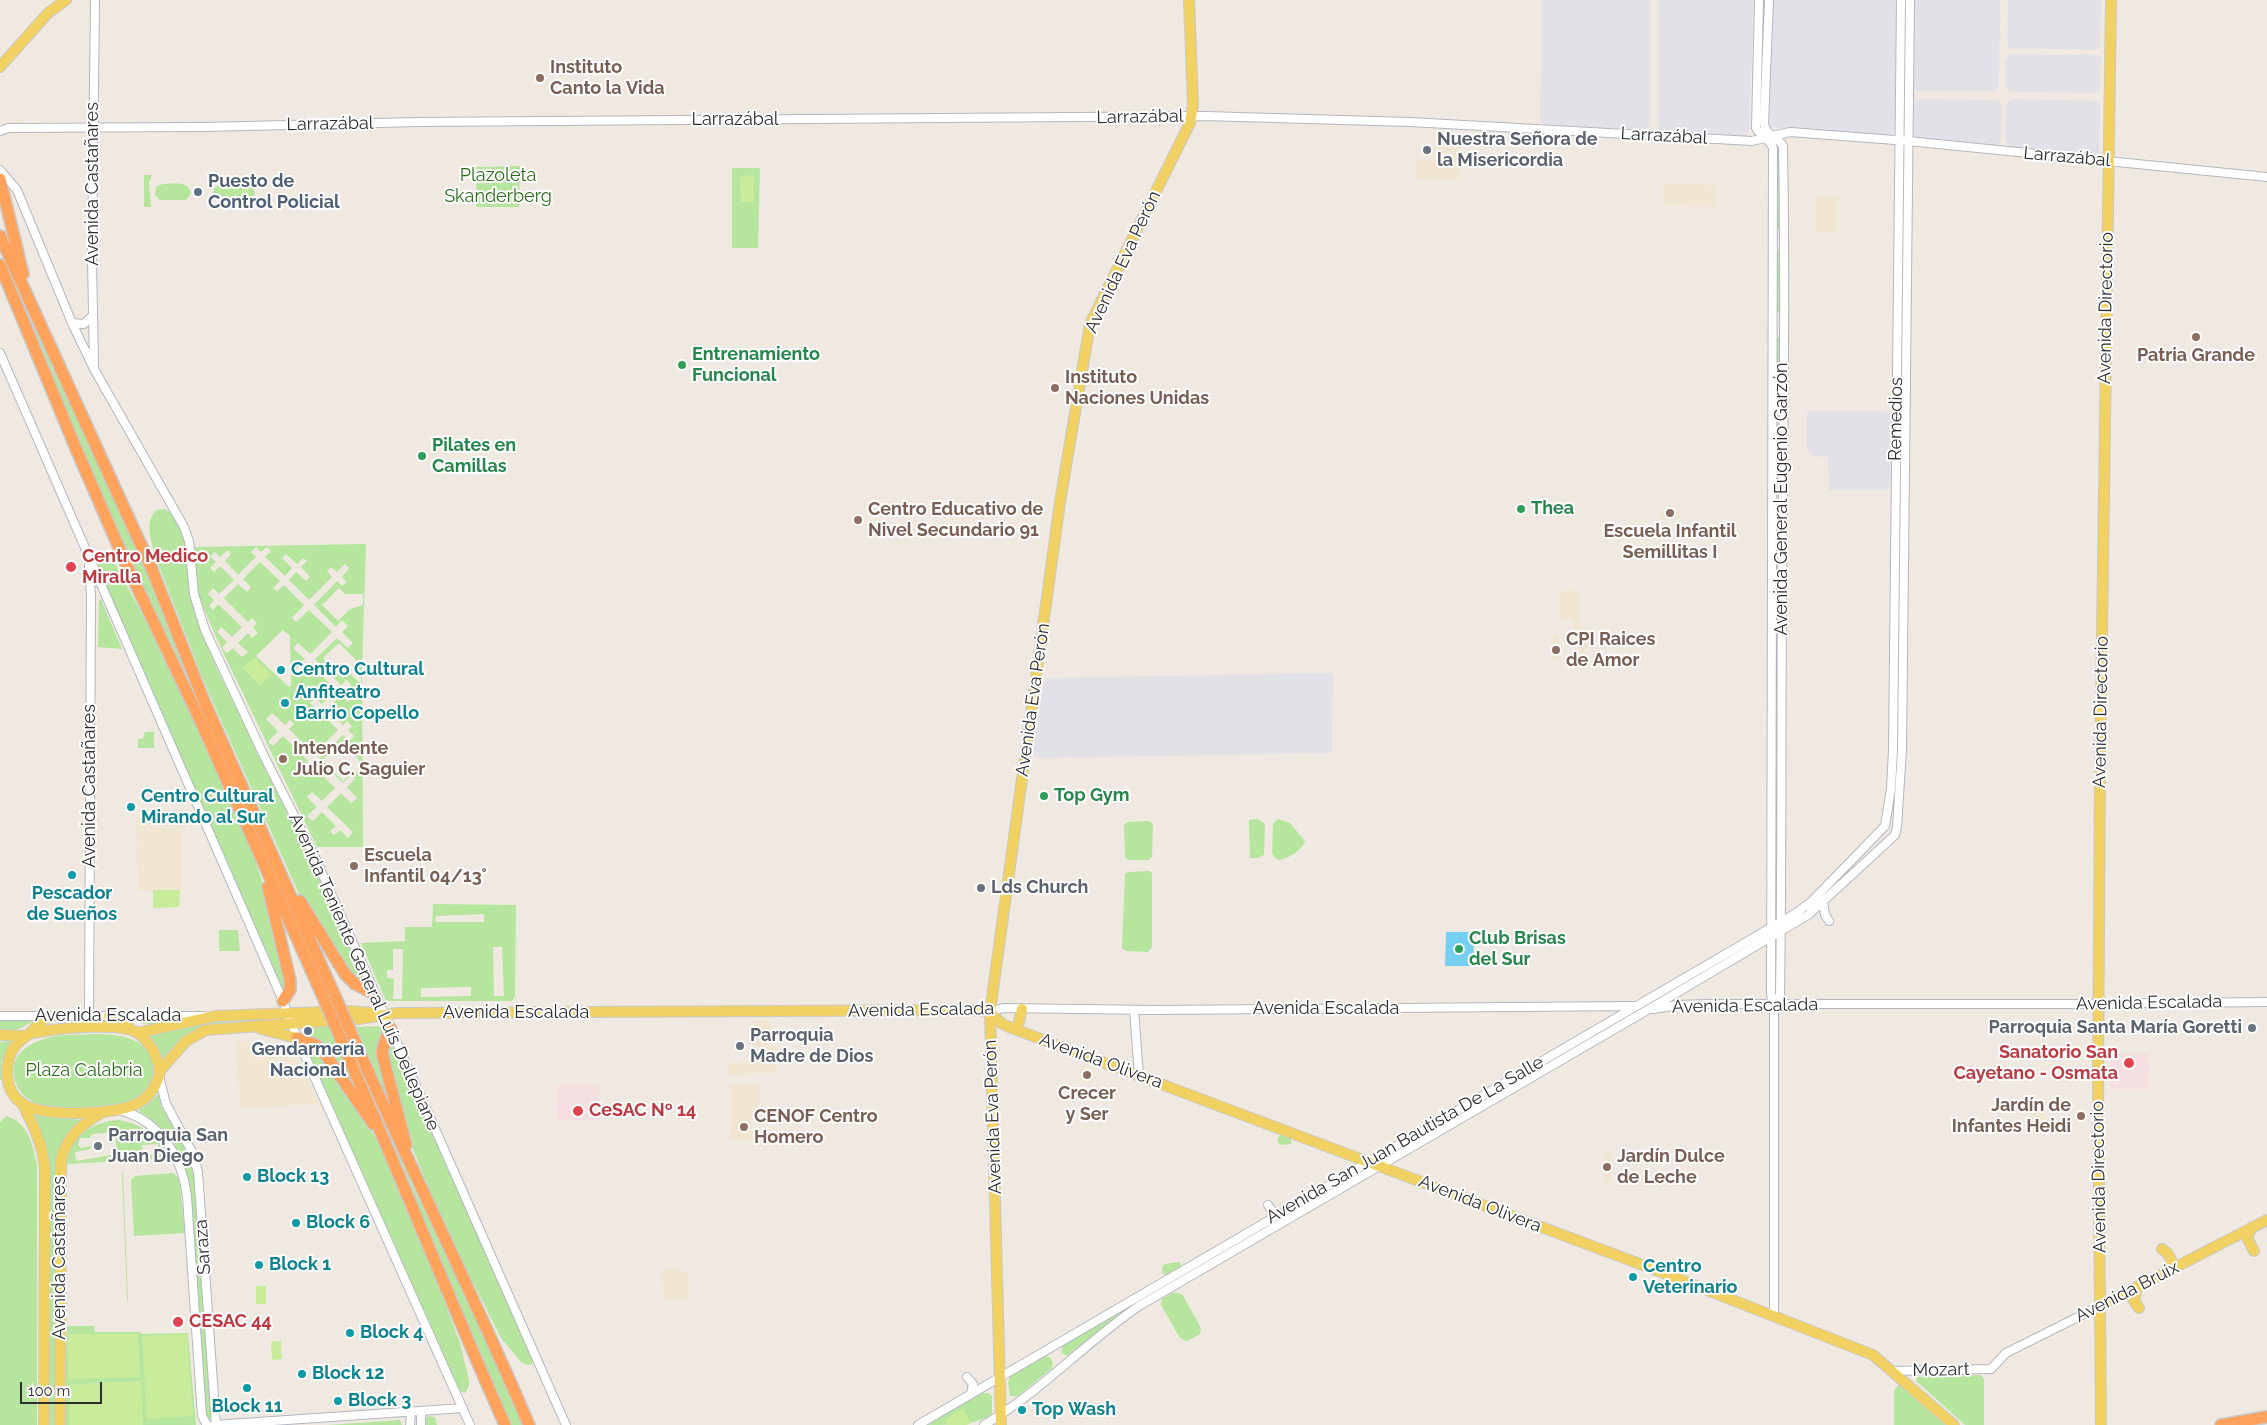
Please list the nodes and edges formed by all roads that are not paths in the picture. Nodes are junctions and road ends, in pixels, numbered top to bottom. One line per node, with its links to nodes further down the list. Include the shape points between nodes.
1 (56, 0): 10 (main road)
2 (66, 0): 10 (main road)
3 (95, 0): 15 (street, Avenida Castañares)
4 (1189, 0): 12 (main road, Avenida Eva Perón)
5 (1759, 0): 17 (street, Avenida General Eugenio Garzón, via 1755,123 1760,135)
6 (1769, 0): 17 (street, Avenida General Eugenio Garzón, via 1764,128)
7 (1901, 0): 18 (street, Remedios)
8 (1910, 0): 18 (street, Remedios)
9 (2111, 0): 19 (main road, Avenida Directorio)
10 (48, 13): 11 (main road)
11 (0, 67)
12 (1191, 117): 15 (street, Larrazábal, via 418,122); 17 (street, Larrazábal, via 1410,122 1752,141); 54 (main road, Avenida Eva Perón, via 1088,332 1060,502)
13 (0, 125): 14 (street, Larrazábal)
14 (8, 128): 15 (street, Larrazábal); 16 (street, Larrazábal)
15 (93, 128): 27 (street, Avenida Castañares)
16 (0, 131)
17 (1770, 138): 18 (street, Larrazábal, via 1790,132); 38 (street, Avenida General Eugenio Garzón, via 1780,141 1783,146); 40 (street, Avenida General Eugenio Garzón, via 1774,146)
18 (1904, 141): 19 (street, Larrazábal); 33 (street, Remedios, via 1893,750 1888,816); 34 (street, Remedios, via 1909,194 1902,750)
19 (2108, 160): 21 (street, Larrazábal); 48 (main road, Avenida Directorio)
20 (0, 170): 29 (street, Avenida Teniente General Luís Dellepiane, via 17,190)
21 (2267, 177)
22 (0, 178): 28 (highway, via 18,258)
23 (0, 236): 28 (highway)
24 (0, 265): 26 (highway)
25 (0, 279): 26 (highway)
26 (16, 301): 36 (highway, via 128,570 200,720)
27 (92, 315): 29 (street, via 84,324); 31 (street, Avenida Castañares)
28 (38, 322): 35 (highway, via 151,567 204,700)
29 (72, 323): 31 (street, Avenida Teniente General Luís Dellepiane)
30 (0, 353): 32 (street)
31 (94, 369): 43 (street, Avenida Teniente General Luís Dellepiane, via 177,514 189,541 194,594 205,630 314,855)
32 (88, 555): 45 (street); 57 (street, Avenida Castañares, via 91,597)
33 (1878, 835): 38 (street, Avenida San Juan Bautista De La Salle, via 1811,902)
34 (1895, 835): 37 (street, Avenida San Juan Bautista De La Salle)
35 (273, 853): 43 (highway, via 345,974 359,987); 44 (highway)
36 (260, 856): 44 (highway); 45 (highway, via 290,980 290,990)
37 (1823, 902): 39 (street, via 1825,915); 41 (street, Avenida San Juan Bautista De La Salle)
38 (1782, 921): 40 (street, Avenida San Juan Bautista De La Salle); 41 (street, Avenida General Eugenio Garzón)
39 (1830, 921)
40 (1772, 927): 42 (street, Avenida General Eugenio Garzón); 50 (street, Avenida San Juan Bautista De La Salle)
41 (1781, 931): 42 (street, Avenida San Juan Bautista De La Salle); 47 (street, Avenida General Eugenio Garzón, via 1780,995)
42 (1771, 937): 47 (street, Avenida General Eugenio Garzón, via 1771,995); 53 (street, Avenida San Juan Bautista De La Salle)
43 (374, 993): 55 (street, Avenida Teniente General Luís Dellepiane)
44 (329, 997): 78 (highway, bridge, via 356,1075); 81 (highway, bridge, via 367,1069)
45 (283, 1001): 63 (street)
46 (2267, 1002): 48 (street, Avenida Escalada)
47 (1774, 1004): 48 (street, Avenida Escalada); 53 (street, Avenida Escalada, via 1678,1005); 92 (street, Avenida General Eugenio Garzón)
48 (2099, 1004): 90 (main road, Avenida Directorio)
49 (1601, 1006): 50 (street, Avenida Escalada); 52 (street, Avenida Escalada); 64 (street, via 1608,1014)
50 (1635, 1006): 53 (street, Avenida Escalada); 64 (street, Avenida San Juan Bautista De La Salle)
51 (1022, 1009): 52 (street, Avenida Escalada); 54 (street, Avenida Escalada, via 1003,1008); 67 (main road)
52 (1134, 1010): 73 (street)
53 (1648, 1010): 80 (street, Avenida San Juan Bautista De La Salle)
54 (990, 1012): 55 (main road, Avenida Escalada); 67 (main road, Avenida Olivera, via 1001,1023); 95 (main road, Avenida Eva Perón)
55 (384, 1014): 61 (main road, Avenida Escalada); 66 (street, Avenida Teniente General Luís Dellepiane)
56 (0, 1016): 62 (street, Avenida Escalada)
57 (90, 1016): 58 (street, Avenida Escalada); 62 (street, Avenida Escalada)
58 (109, 1016): 59 (street, Avenida Escalada); 68 (main road, via 122,1021)
59 (216, 1016): 63 (main road, Avenida Escalada); 68 (main road, Avenida Escalada)
60 (325, 1016): 63 (main road, Avenida Escalada)
61 (350, 1016)
62 (49, 1017): 69 (main road)
63 (289, 1019): 65 (main road, Avenida Escalada); 71 (street)
64 (1607, 1022): 79 (street, Avenida San Juan Bautista De La Salle)
65 (253, 1027): 71 (main road); 72 (main road, Avenida Escalada, via 220,1028 195,1034 177,1049)
66 (391, 1029): 81 (highway, via 384,1042 383,1058); 112 (street, Avenida Teniente General Luís Dellepiane)
67 (1017, 1030): 73 (main road, Avenida Olivera)
68 (134, 1032): 69 (main road, via 64,1027); 72 (main road, via 152,1049)
69 (27, 1035): 70 (main road, Avenida Escalada); 75 (main road, via 16,1044 7,1063)
70 (0, 1036)
71 (297, 1038): 78 (highway, via 323,1051); 98 (street)
72 (159, 1074): 77 (main road, via 144,1099); 106 (street, Saraza, via 166,1104 192,1152 198,1172)
73 (1139, 1075): 79 (main road, Avenida Olivera)
74 (0, 1084): 75 (main road)
75 (13, 1093): 76 (main road)
76 (22, 1103): 77 (main road, via 63,1113); 103 (main road, Avenida Castañares, via 39,1138 45,1168)
77 (111, 1110): 104 (main road, Avenida Castañares, via 92,1118 72,1135 61,1160); 105 (street, Saraza, via 139,1117 161,1134 173,1151 183,1176 202,1416)
78 (386, 1144): 110 (highway)
79 (1367, 1162): 80 (main road, Avenida Olivera); 83 (street, Avenida San Juan Bautista De La Salle)
80 (1380, 1166): 92 (main road, Avenida Olivera); 102 (street, Avenida San Juan Bautista De La Salle, via 1139,1306 1110,1326)
81 (412, 1170): 111 (highway, via 469,1287)
82 (1268, 1205): 83 (street, via 1273,1212)
83 (1271, 1218): 95 (street, Avenida San Juan Bautista De La Salle)
84 (2267, 1220): 85 (main road, Avenida Bruix)
85 (2252, 1227): 87 (main road, via 2247,1238); 88 (main road, Avenida Bruix)
86 (2162, 1249): 88 (main road, via 2171,1260)
87 (2254, 1251)
88 (2164, 1273): 89 (main road, Avenida Bruix)
89 (2137, 1288): 90 (main road, Avenida Bruix); 91 (main road, via 2134,1300)
90 (2100, 1306): 93 (street, Avenida Bruix, via 2006,1353); 116 (main road, Avenida Directorio)
91 (2139, 1308)
92 (1774, 1316): 94 (main road, Avenida Olivera, via 1874,1355)
93 (1991, 1369): 94 (street, Mozart)
94 (1892, 1370): 115 (main road, Avenida Olivera)
95 (1000, 1376): 97 (street, Avenida San Juan Bautista De La Salle); 102 (main road, Avenida Eva Perón)
96 (967, 1377): 97 (street, via 973,1384)
97 (971, 1393): 113 (street, Avenida San Juan Bautista De La Salle)
98 (463, 1408): 99 (street); 109 (street)
99 (421, 1412): 100 (street); 108 (street)
100 (410, 1413): 106 (street); 107 (street)
101 (2267, 1417): 117 (highway)
102 (1001, 1420): 114 (street, Avenida San Juan Bautista De La Salle)
103 (44, 1425)
104 (60, 1425)
105 (208, 1425)
106 (215, 1425)
107 (410, 1425)
108 (421, 1425)
109 (470, 1425)
110 (505, 1425)
111 (529, 1425)
112 (566, 1425)
113 (918, 1425)
114 (984, 1425)
115 (1954, 1425)
116 (2101, 1425)
117 (2221, 1425)

